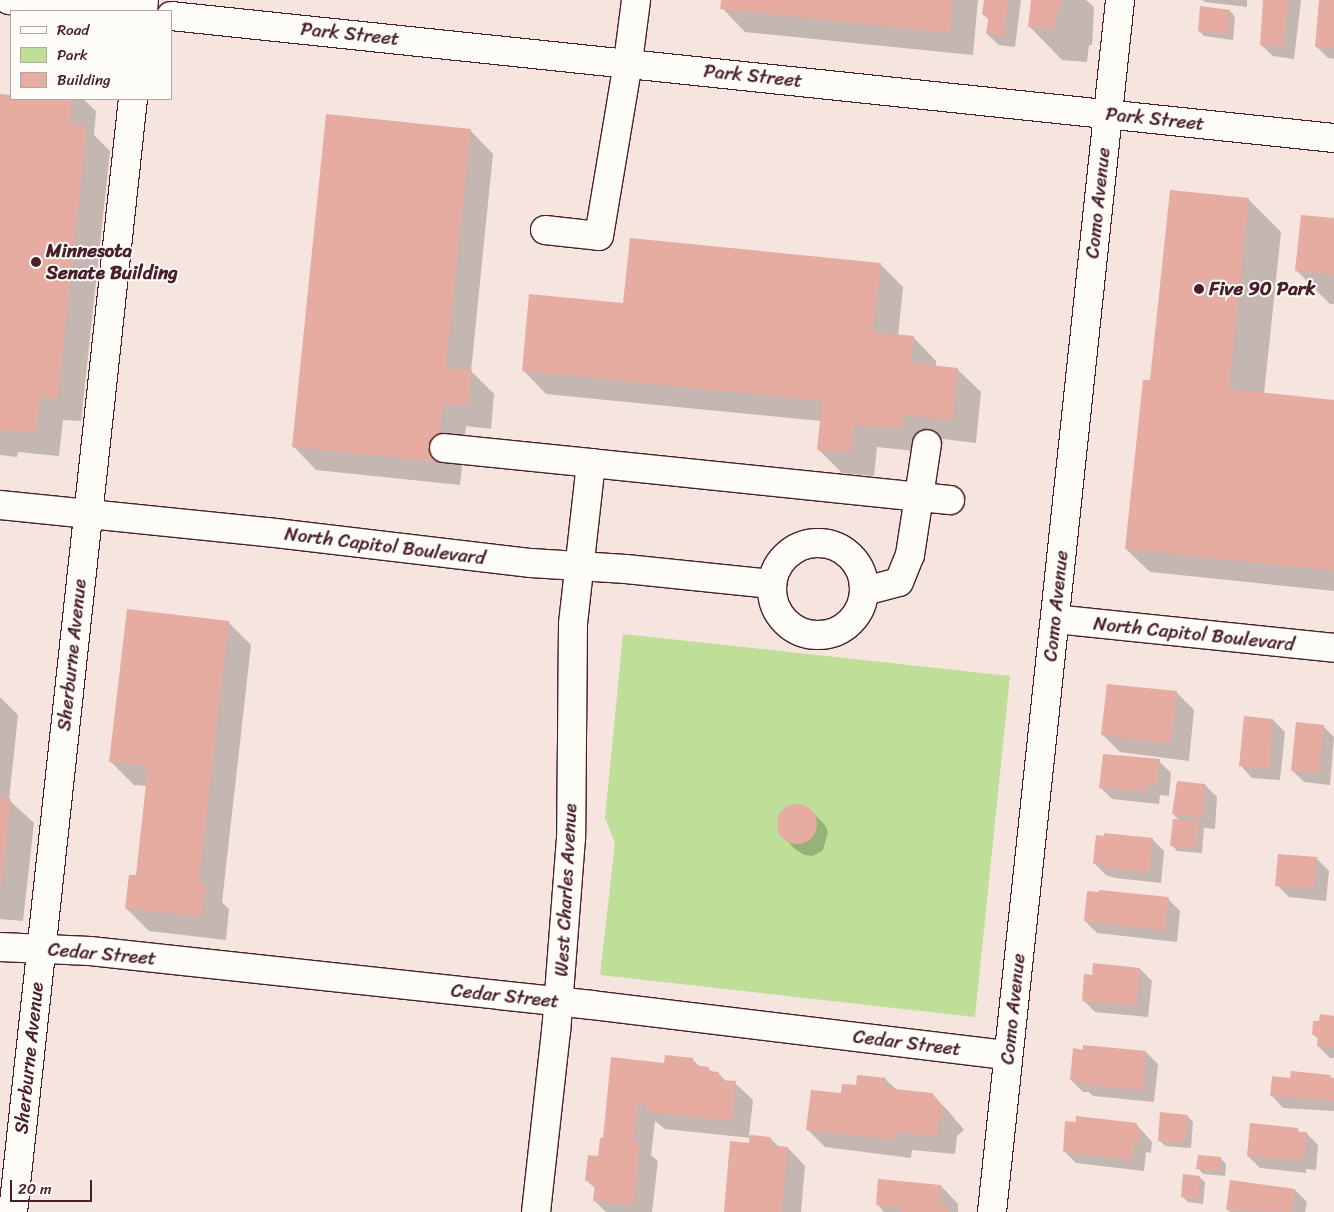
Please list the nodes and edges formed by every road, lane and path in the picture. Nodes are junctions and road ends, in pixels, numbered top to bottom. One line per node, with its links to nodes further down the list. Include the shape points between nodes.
1 (9, 0): 4 (street)
2 (636, 0): 6 (street)
3 (1120, 0): 8 (street, Como Avenue)
4 (113, 10)
5 (172, 16): 6 (street, Park Street)
6 (628, 62): 8 (street, Park Street); 10 (street, via 599,236)
7 (133, 100): 17 (street, Sherburne Avenue)
8 (1108, 114): 9 (street, Park Street); 21 (street, Como Avenue)
9 (1334, 138)
10 (545, 230)
11 (927, 444): 14 (street)
12 (444, 448): 13 (street)
13 (592, 463): 14 (street); 18 (street, West Charles Avenue)
14 (920, 497): 15 (street); 20 (street, via 910,555 899,582)
15 (950, 500)
16 (0, 505): 17 (street, North Capitol Boulevard)
17 (88, 515): 18 (street, North Capitol Boulevard); 24 (street, Sherburne Avenue)
18 (581, 567): 19 (street, North Capitol Boulevard); 25 (street, West Charles Avenue, via 573,624 571,838)
19 (771, 584): 20 (street, via 777,566 788,554 800,546 831,544 845,551 859,568); 20 (street, via 776,611 798,632 813,636 828,635 854,619 862,606)
20 (865, 591)
21 (1055, 619): 22 (street, North Capitol Boulevard); 26 (street, Como Avenue)
22 (1334, 648)
23 (0, 947): 24 (street, Cedar Street)
24 (41, 950): 25 (street, Cedar Street, via 90,951); 27 (street, Sherburne Avenue)
25 (558, 1001): 26 (street, Cedar Street); 28 (street, West Charles Avenue)
26 (1008, 1055): 29 (street, Como Avenue)
27 (12, 1212)
28 (536, 1212)
29 (992, 1212)

